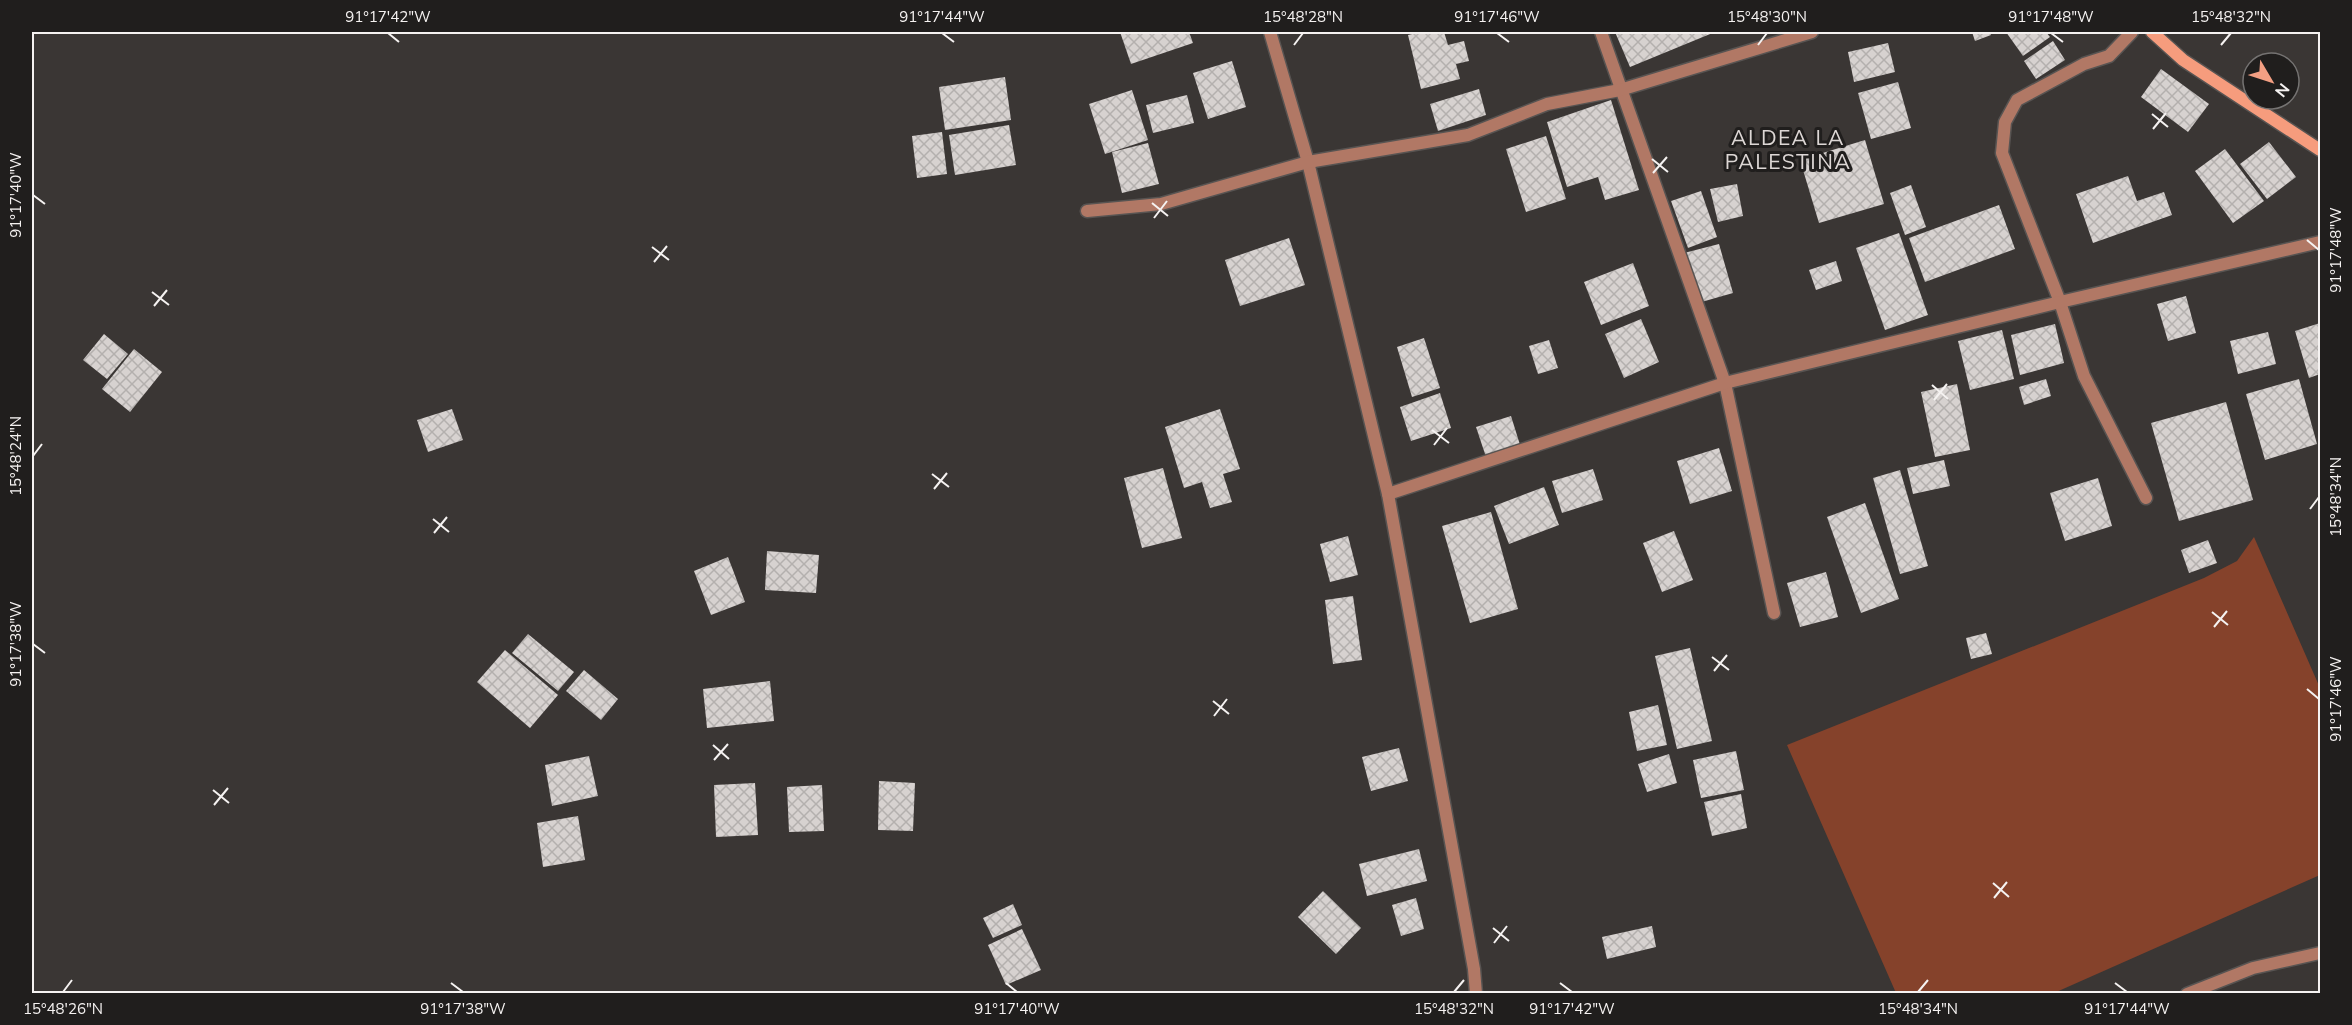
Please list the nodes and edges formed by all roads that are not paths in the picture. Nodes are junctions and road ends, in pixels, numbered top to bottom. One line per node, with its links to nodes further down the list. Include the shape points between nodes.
1 (1270, 32): 8 (street)
2 (1601, 32): 6 (street)
3 (1812, 32): 6 (street)
4 (2132, 32): 11 (street, via 2109,56 2084,64 2018,100 2005,122 2002,153)
5 (2151, 32): 7 (street, via 2183,60)
6 (1620, 90): 8 (street, via 1547,104 1467,135); 12 (street)
7 (2320, 150)
8 (1308, 162): 9 (street, via 1161,204); 13 (street)
9 (1087, 211)
10 (2320, 242): 11 (street)
11 (2060, 302): 12 (street); 14 (street, via 2084,376)
12 (1725, 383): 13 (street); 15 (street)
13 (1388, 494): 17 (street)
14 (2146, 498)
15 (1774, 614)
16 (2320, 953): 18 (street, via 2253,968)
17 (1476, 993)
18 (2187, 993)

